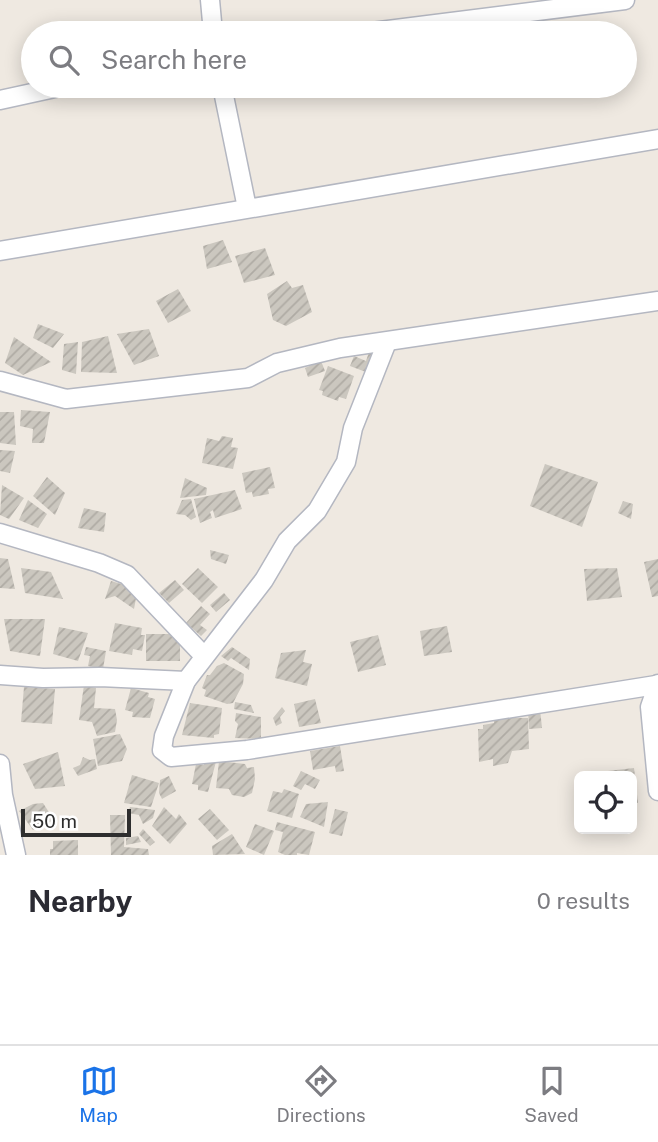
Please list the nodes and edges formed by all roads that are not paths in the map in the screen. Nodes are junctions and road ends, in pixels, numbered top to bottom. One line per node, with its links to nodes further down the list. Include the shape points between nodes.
1 (209, 0): 3 (street)
2 (625, 0): 4 (street)
3 (212, 21)
4 (459, 21)
5 (21, 95): 7 (street)
6 (224, 98): 9 (street)
7 (0, 100)
8 (658, 139): 9 (street)
9 (247, 208): 10 (street)
10 (0, 251)
11 (658, 301): 12 (street)
12 (387, 342): 13 (street, via 277,363 248,378 66,399); 15 (street, via 353,428 346,462 317,511 287,541 264,580)
13 (0, 381)
14 (0, 533): 15 (street, via 127,575)
15 (204, 656): 17 (street)
16 (0, 675): 17 (street)
17 (186, 681): 18 (street, via 164,736 162,750 172,757 247,750)
18 (657, 685): 20 (street, via 650,707)
19 (0, 764): 21 (street)
20 (658, 791)
21 (16, 855)

